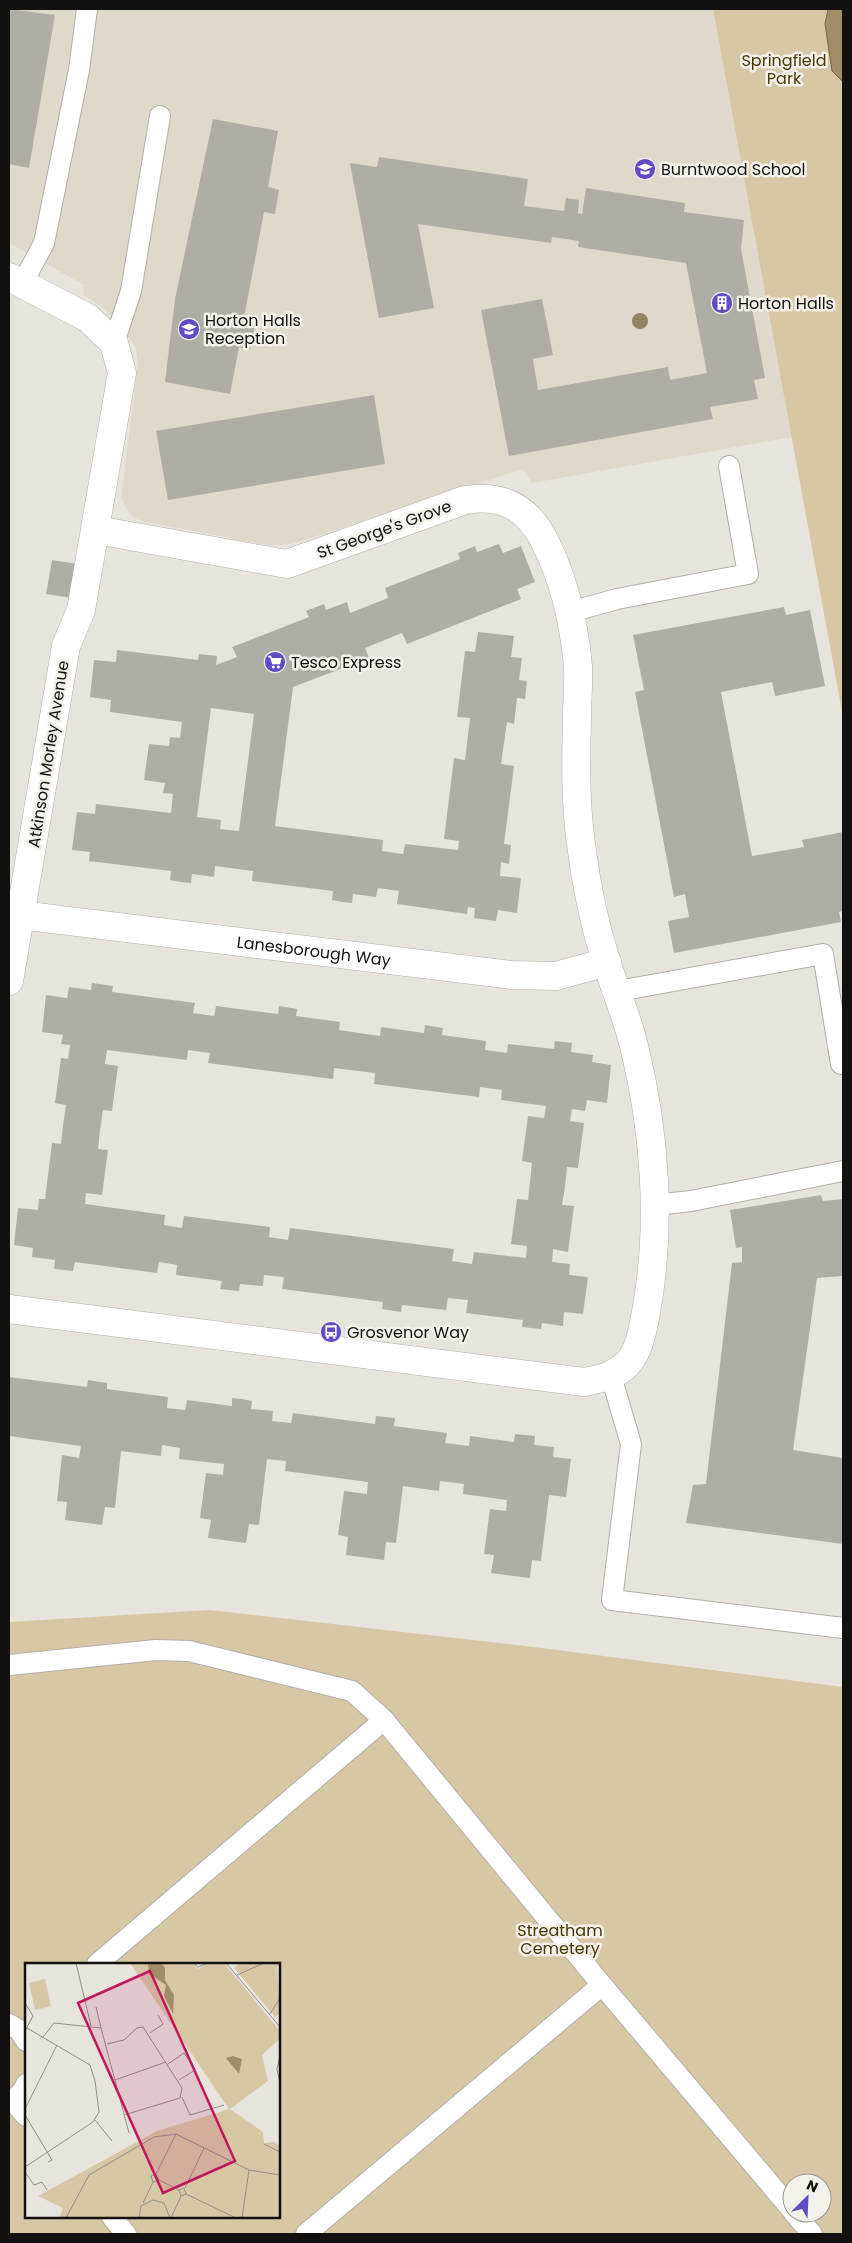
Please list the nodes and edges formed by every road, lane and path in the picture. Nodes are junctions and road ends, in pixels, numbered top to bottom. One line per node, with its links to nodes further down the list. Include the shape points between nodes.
1 (87, 9): 3 (lane, via 79,70 44,243)
2 (160, 116): 4 (lane, via 131,291)
3 (15, 280): 4 (street, via 88,318)
4 (114, 343): 6 (street, via 122,373)
5 (730, 466): 7 (lane, via 748,574 617,599)
6 (96, 530): 7 (street, St George's Grove, via 287,564 465,500 494,499 509,503 533,521 546,543); 8 (street, Atkinson Morley Avenue, via 81,610 66,646)
7 (570, 612): 9 (street, St George's Grove, via 578,667 576,785 580,842 590,901)
8 (20, 915): 9 (street, Lanesborough Way, via 512,975 556,976); 10 (street, Atkinson Morley Avenue)
9 (606, 962): 11 (street)
10 (9, 981)
11 (618, 992): 12 (lane, via 823,954); 14 (street, via 634,1046 647,1113)
12 (841, 1064)
13 (843, 1171): 14 (lane, via 691,1201)
14 (655, 1204): 16 (street, via 649,1295 642,1333 630,1361)
15 (9, 1309): 16 (street, via 584,1382)
16 (611, 1376): 17 (lane, via 631,1444 612,1600)
17 (843, 1628)
18 (9, 1665): 19 (lane, via 156,1650 189,1652 352,1691)
19 (384, 1720): 20 (lane); 21 (lane)
20 (98, 1963)
21 (602, 1985): 25 (lane); 29 (lane)
22 (25, 2086): 23 (lane)
23 (11, 2102): 24 (lane)
24 (25, 2115)
25 (782, 2199)
26 (113, 2218): 28 (lane)
27 (802, 2223): 30 (lane)
28 (126, 2234)
29 (306, 2234)
30 (812, 2234)

